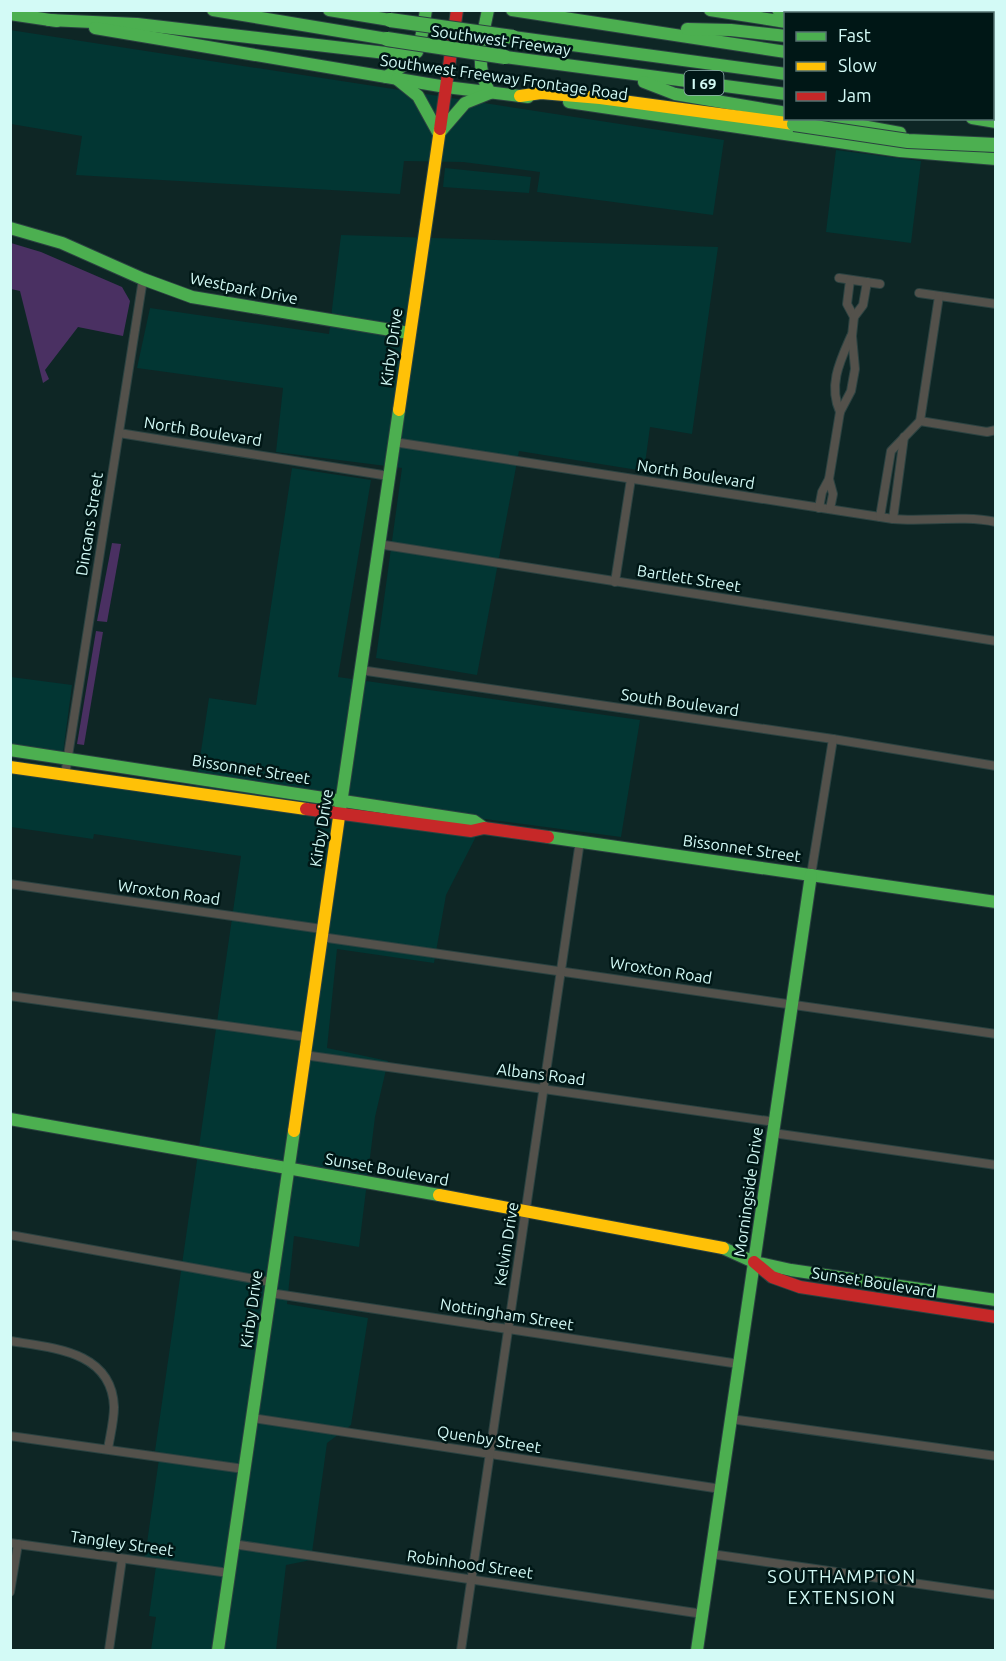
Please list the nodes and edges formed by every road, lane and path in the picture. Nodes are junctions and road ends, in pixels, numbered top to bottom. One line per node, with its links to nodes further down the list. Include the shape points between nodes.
1 (213, 10): 13 (main road, Southwest Freeway / I 69)
2 (329, 10): 16 (main road, bridge)
3 (426, 10): 17 (main road, via 419,54)
4 (457, 10): 18 (main road, Kirby Drive)
5 (488, 10): 19 (main road, via 479,65 481,80)
6 (710, 10): 10 (main road)
7 (515, 11): 11 (main road, Southwest Freeway)
8 (10, 14): 9 (main road, Southwest Freeway Frontage Road)
9 (50, 20): 13 (main road); 17 (main road, Southwest Freeway Frontage Road)
10 (784, 22)
11 (630, 28): 12 (main road, via 731,30); 14 (main road, Southwest Freeway)
12 (784, 36)
13 (386, 46): 15 (main road, Southwest Freeway / I 69, bridge, via 438,47)
14 (784, 52)
15 (622, 73): 20 (main road, Southwest Freeway / I 69); 22 (main road, via 675,94)
16 (784, 74)
17 (392, 78): 18 (main road, Southwest Freeway Frontage Road); 26 (main road, via 418,96)
18 (446, 87): 19 (main road, Southwest Freeway Frontage Road); 26 (main road, Kirby Drive)
19 (490, 93): 21 (main road, Southwest Freeway Frontage Road); 26 (main road, via 465,103)
20 (784, 94)
21 (520, 96): 23 (main road, via 541,93); 28 (main road, Southwest Freeway Frontage Road, via 900,151)
22 (784, 117)
23 (784, 117)
24 (800, 120): 27 (main road, bridge, via 908,141)
25 (831, 120): 27 (main road)
26 (439, 134): 39 (main road, Kirby Drive)
27 (996, 146)
28 (996, 159)
29 (10, 228): 31 (main road, Westpark Drive, via 54,240)
30 (839, 278): 32 (street)
31 (143, 279): 39 (main road, Westpark Drive, via 205,300); 44 (street, Dincans Street)
32 (850, 279): 33 (street); 38 (street, via 847,304)
33 (867, 282): 34 (street); 38 (street, via 863,304)
34 (880, 284)
35 (920, 293): 36 (street)
36 (939, 296): 37 (street); 42 (street)
37 (996, 304)
38 (854, 317): 40 (street)
39 (409, 333): 46 (main road, Kirby Drive)
40 (852, 336): 41 (street, via 855,369 851,391); 41 (street, via 838,364 834,389)
41 (840, 412): 50 (street)
42 (920, 421): 43 (street, via 987,432); 45 (street)
43 (996, 430)
44 (119, 433): 47 (street, North Boulevard); 63 (street, Dincans Street)
45 (904, 437): 48 (street, via 891,451); 51 (street)
46 (394, 442): 47 (main road, Kirby Drive); 49 (street, North Boulevard)
47 (388, 476): 57 (main road, Kirby Drive)
48 (886, 477): 51 (street); 54 (street)
49 (631, 479): 52 (street, North Boulevard); 58 (street)
50 (829, 479): 52 (street); 53 (street, via 833,494)
51 (899, 479): 55 (street)
52 (819, 508): 53 (street, North Boulevard)
53 (830, 509): 54 (street, North Boulevard)
54 (880, 518): 55 (street, North Boulevard)
55 (893, 519): 56 (street, North Boulevard, via 962,518)
56 (996, 522)
57 (378, 544): 58 (street, Bartlett Street); 60 (main road, Kirby Drive)
58 (615, 582): 59 (street, Bartlett Street)
59 (996, 641)
60 (360, 670): 61 (street, South Boulevard); 69 (main road, Kirby Drive)
61 (833, 739): 64 (street, South Boulevard); 71 (street, Morningside Drive)
62 (10, 750): 63 (main road, Bissonnet Street)
63 (68, 758): 66 (street, Dincans Street); 67 (main road, Bissonnet Street)
64 (996, 766)
65 (10, 767): 66 (main road, Bissonnet Street)
66 (65, 775): 68 (main road, Bissonnet Street)
67 (192, 777): 68 (main road); 69 (main road, Bissonnet Street)
68 (190, 792): 69 (main road, Bissonnet Street)
69 (341, 807): 70 (main road, Bissonnet Street, via 471,831 484,828); 74 (main road, Kirby Drive)
70 (580, 841): 71 (main road, Bissonnet Street); 75 (street, Kelvin Drive)
71 (811, 875): 73 (main road, Bissonnet Street); 77 (main road, Morningside Drive)
72 (10, 884): 74 (street, Wroxton Road)
73 (996, 902)
74 (322, 933): 75 (street, Wroxton Road); 79 (main road, Kirby Drive)
75 (561, 970): 77 (street, Wroxton Road); 81 (street, Kelvin Drive)
76 (10, 996): 79 (street)
77 (792, 1005): 78 (street, Wroxton Road); 83 (main road, Morningside Drive)
78 (996, 1034)
79 (306, 1037): 80 (main road, Kirby Drive)
80 (304, 1055): 81 (street, Albans Road); 85 (main road, Kirby Drive)
81 (543, 1090): 83 (street, Albans Road); 86 (street, Kelvin Drive)
82 (10, 1119): 85 (main road, Sunset Boulevard)
83 (774, 1127): 84 (street, Albans Road); 88 (main road, Morningside Drive)
84 (996, 1165)
85 (288, 1169): 86 (main road, Sunset Boulevard); 89 (main road, Kirby Drive)
86 (526, 1210): 88 (main road, Sunset Boulevard, via 706,1243 732,1250); 92 (street, Kelvin Drive)
87 (10, 1235): 89 (street, Nottingham Street)
88 (754, 1262): 90 (main road, Sunset Boulevard); 91 (main road, Sunset Boulevard, via 772,1277 800,1287); 94 (main road, Morningside Drive)
89 (271, 1288): 92 (street, Nottingham Street); 95 (main road, Kirby Drive)
90 (996, 1300)
91 (996, 1317)
92 (508, 1329): 94 (street, Nottingham Street); 99 (street, Kelvin Drive)
93 (10, 1341): 98 (street, via 76,1353 96,1366 112,1395 114,1416)
94 (739, 1365): 96 (main road, Morningside Drive)
95 (252, 1418): 99 (street, Quenby Street); 101 (main road, Kirby Drive)
96 (731, 1419): 100 (street); 102 (main road, Morningside Drive)
97 (10, 1436): 98 (street)
98 (108, 1449): 101 (street)
99 (490, 1454): 102 (street, Quenby Street); 108 (street, Kelvin Drive)
100 (996, 1456)
101 (244, 1469): 104 (main road, Kirby Drive)
102 (721, 1489): 105 (main road, Morningside Drive)
103 (14, 1543): 106 (street, Tangley Street); 109 (street)
104 (233, 1544): 107 (main road, Kirby Drive); 108 (street, Robinhood Street)
105 (711, 1554): 110 (street); 111 (main road, Morningside Drive)
106 (122, 1559): 107 (street, Tangley Street); 112 (street)
107 (229, 1573): 113 (main road, Kirby Drive)
108 (471, 1579): 111 (street, Robinhood Street); 114 (street, Kelvin Drive)
109 (10, 1592)
110 (996, 1595)
111 (703, 1614): 115 (main road, Morningside Drive)
112 (109, 1650)
113 (218, 1650)
114 (460, 1650)
115 (697, 1650)

